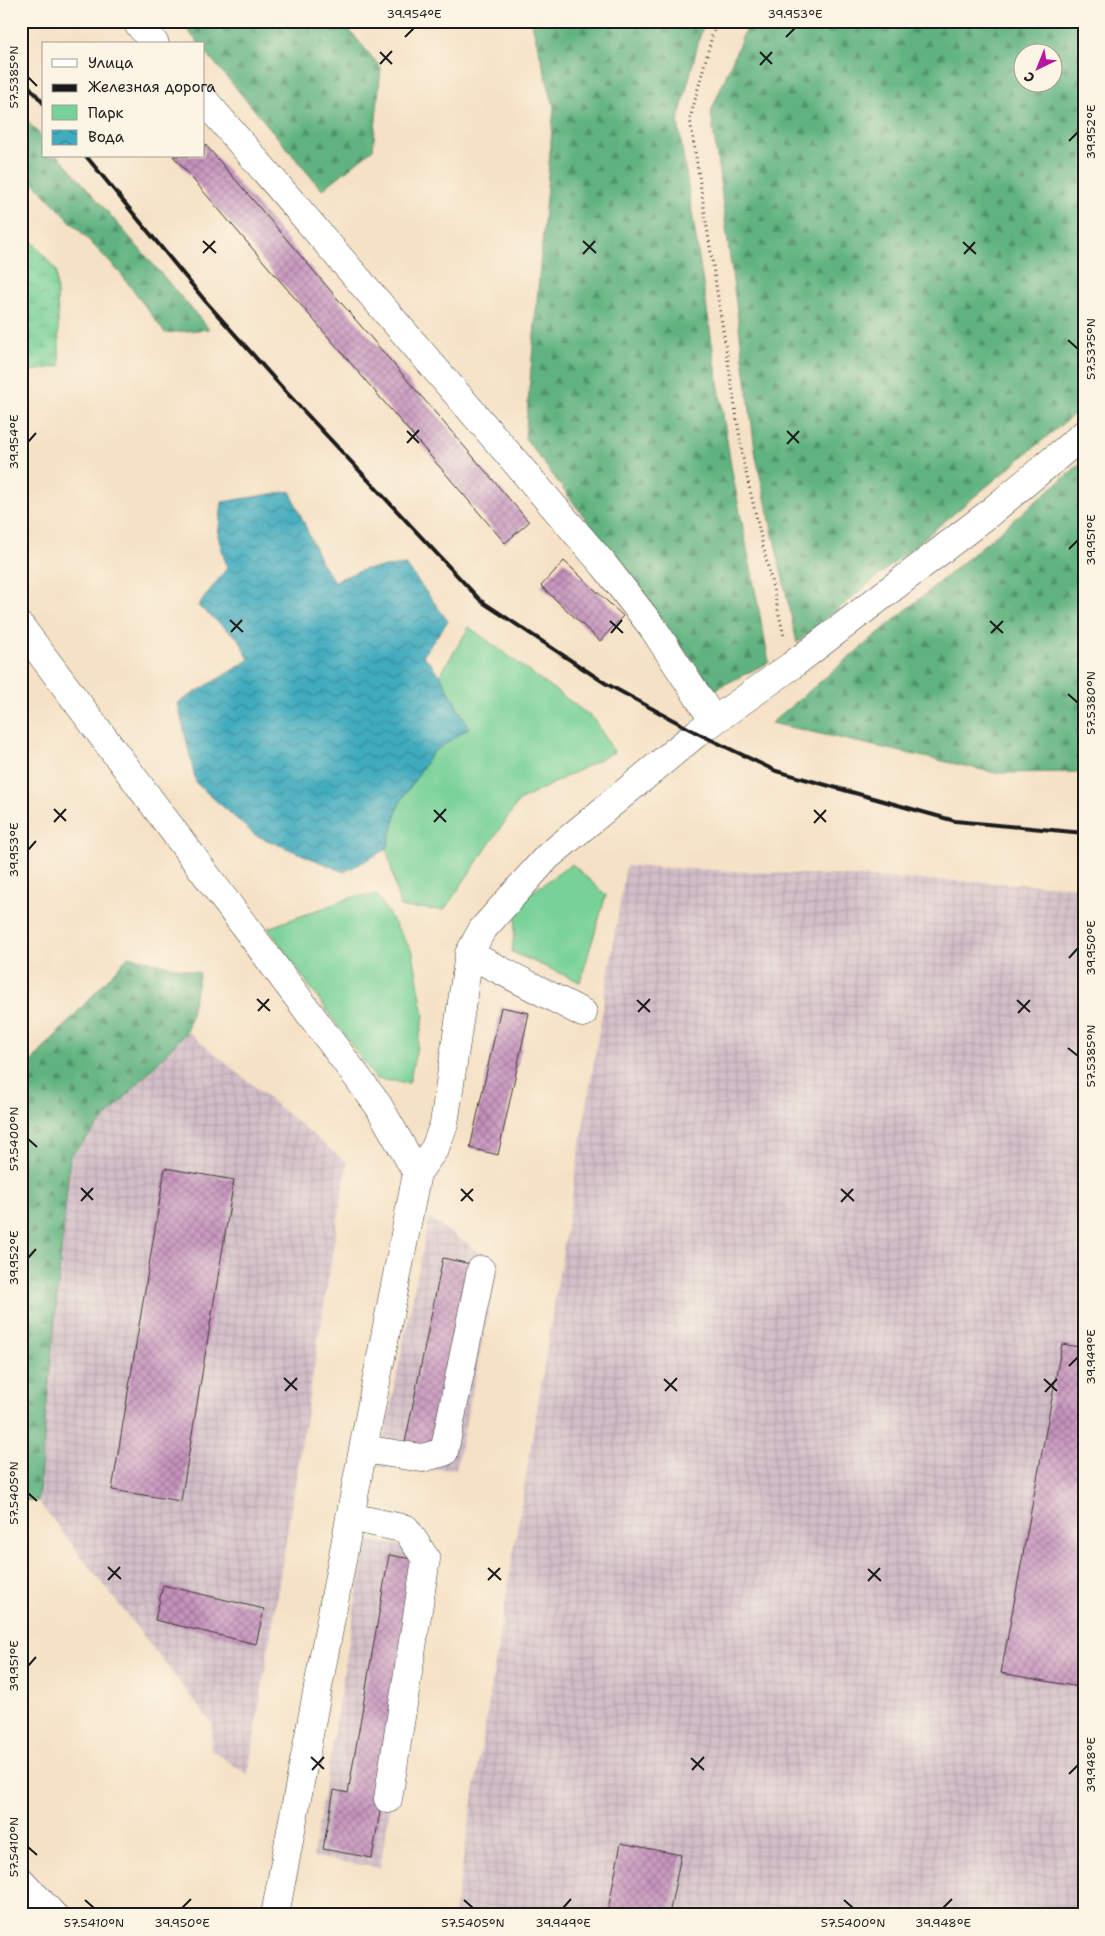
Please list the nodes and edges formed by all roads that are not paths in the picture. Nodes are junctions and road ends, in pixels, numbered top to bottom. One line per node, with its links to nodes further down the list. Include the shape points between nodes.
1 (136, 21): 2 (street)
2 (153, 42)
3 (205, 101): 6 (street, via 604,565 652,628)
4 (1084, 434): 6 (street, via 987,515)
5 (21, 628): 9 (street, via 378,1105)
6 (714, 721): 7 (street, via 547,858 482,930)
7 (469, 954): 8 (street); 9 (street, via 444,1124 435,1148)
8 (583, 1013)
9 (418, 1173): 11 (street)
10 (481, 1270): 11 (street, via 444,1452 422,1458)
11 (363, 1448): 12 (street)
12 (350, 1516): 13 (street, via 406,1529 426,1559); 16 (street)
13 (388, 1799)
14 (21, 1881): 15 (street)
15 (53, 1915)
16 (275, 1915)

